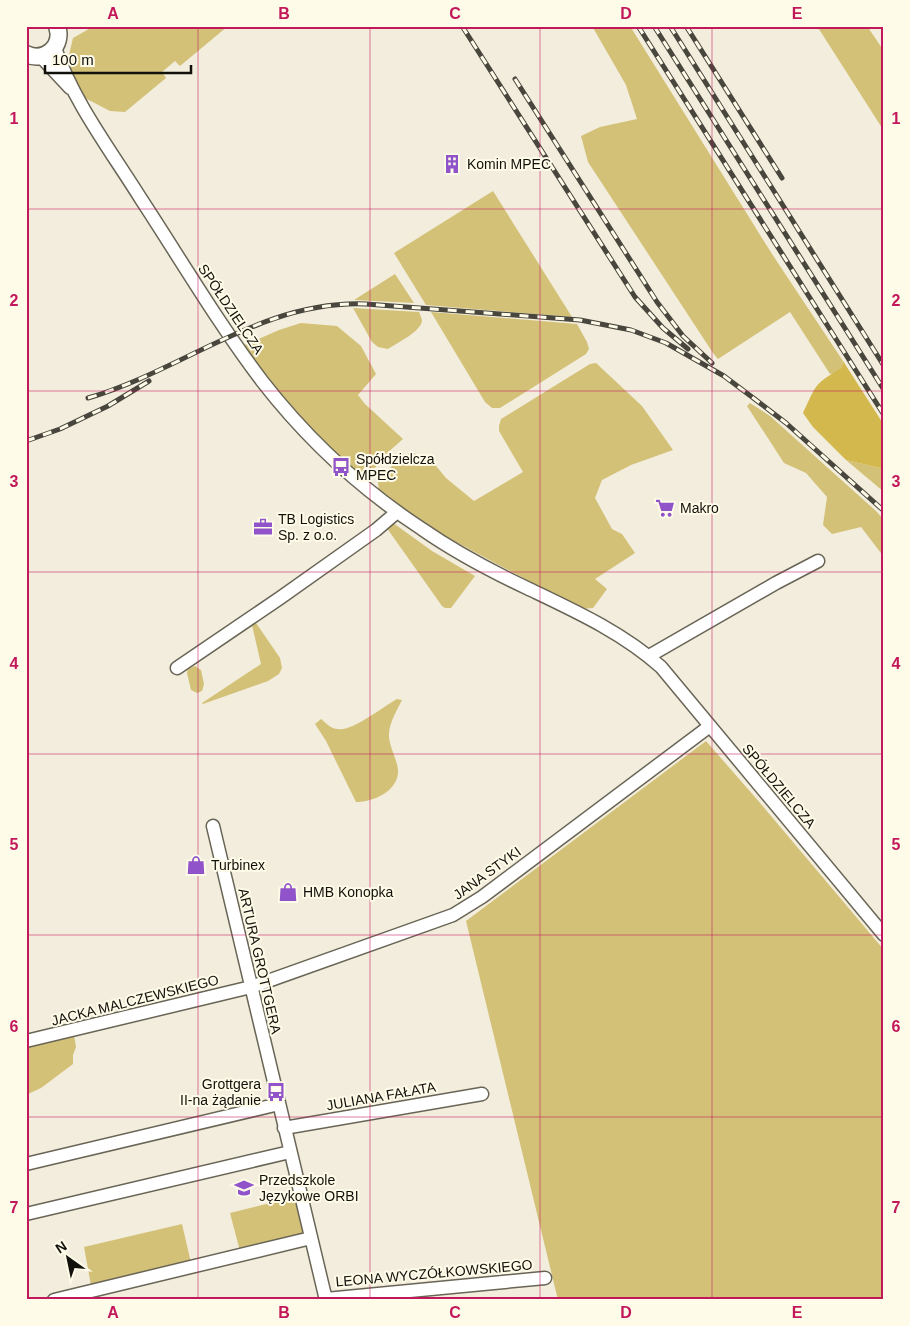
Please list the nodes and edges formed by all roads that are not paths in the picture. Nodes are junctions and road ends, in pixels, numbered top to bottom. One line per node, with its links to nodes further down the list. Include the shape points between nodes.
1 (61, 28): 2 (main road, via 58,42)
2 (41, 53): 3 (street, SPÓŁDZIELCZA, via 74,93 229,337 264,383 336,463)
3 (397, 512): 5 (street, SPÓŁDZIELCZA, via 452,549 571,609); 6 (street, via 344,553)
4 (818, 561): 5 (street)
5 (649, 656): 7 (street, SPÓŁDZIELCZA)
6 (177, 668)
7 (710, 726): 9 (street, SPÓŁDZIELCZA); 10 (street, JANA STYKI, via 467,908 437,922)
8 (213, 826): 10 (street, ARTURA GROTTGERA)
9 (884, 936)
10 (251, 987): 11 (street, JACKA MALCZEWSKIEGO); 13 (street, ARTURA GROTTGERA)
11 (26, 1042)
12 (482, 1094): 14 (street, JULIANA FAŁATA)
13 (279, 1104): 14 (street, ARTURA GROTTGERA); 16 (street)
14 (284, 1128): 15 (street, ARTURA GROTTGERA)
15 (290, 1152): 17 (street); 18 (street, ARTURA GROTTGERA)
16 (26, 1164)
17 (26, 1214)
18 (311, 1238): 20 (street, ARTURA GROTTGERA); 21 (street)
19 (545, 1278): 20 (street, LEONA WYCZÓŁKOWSKIEGO)
20 (326, 1299)
21 (54, 1300)

